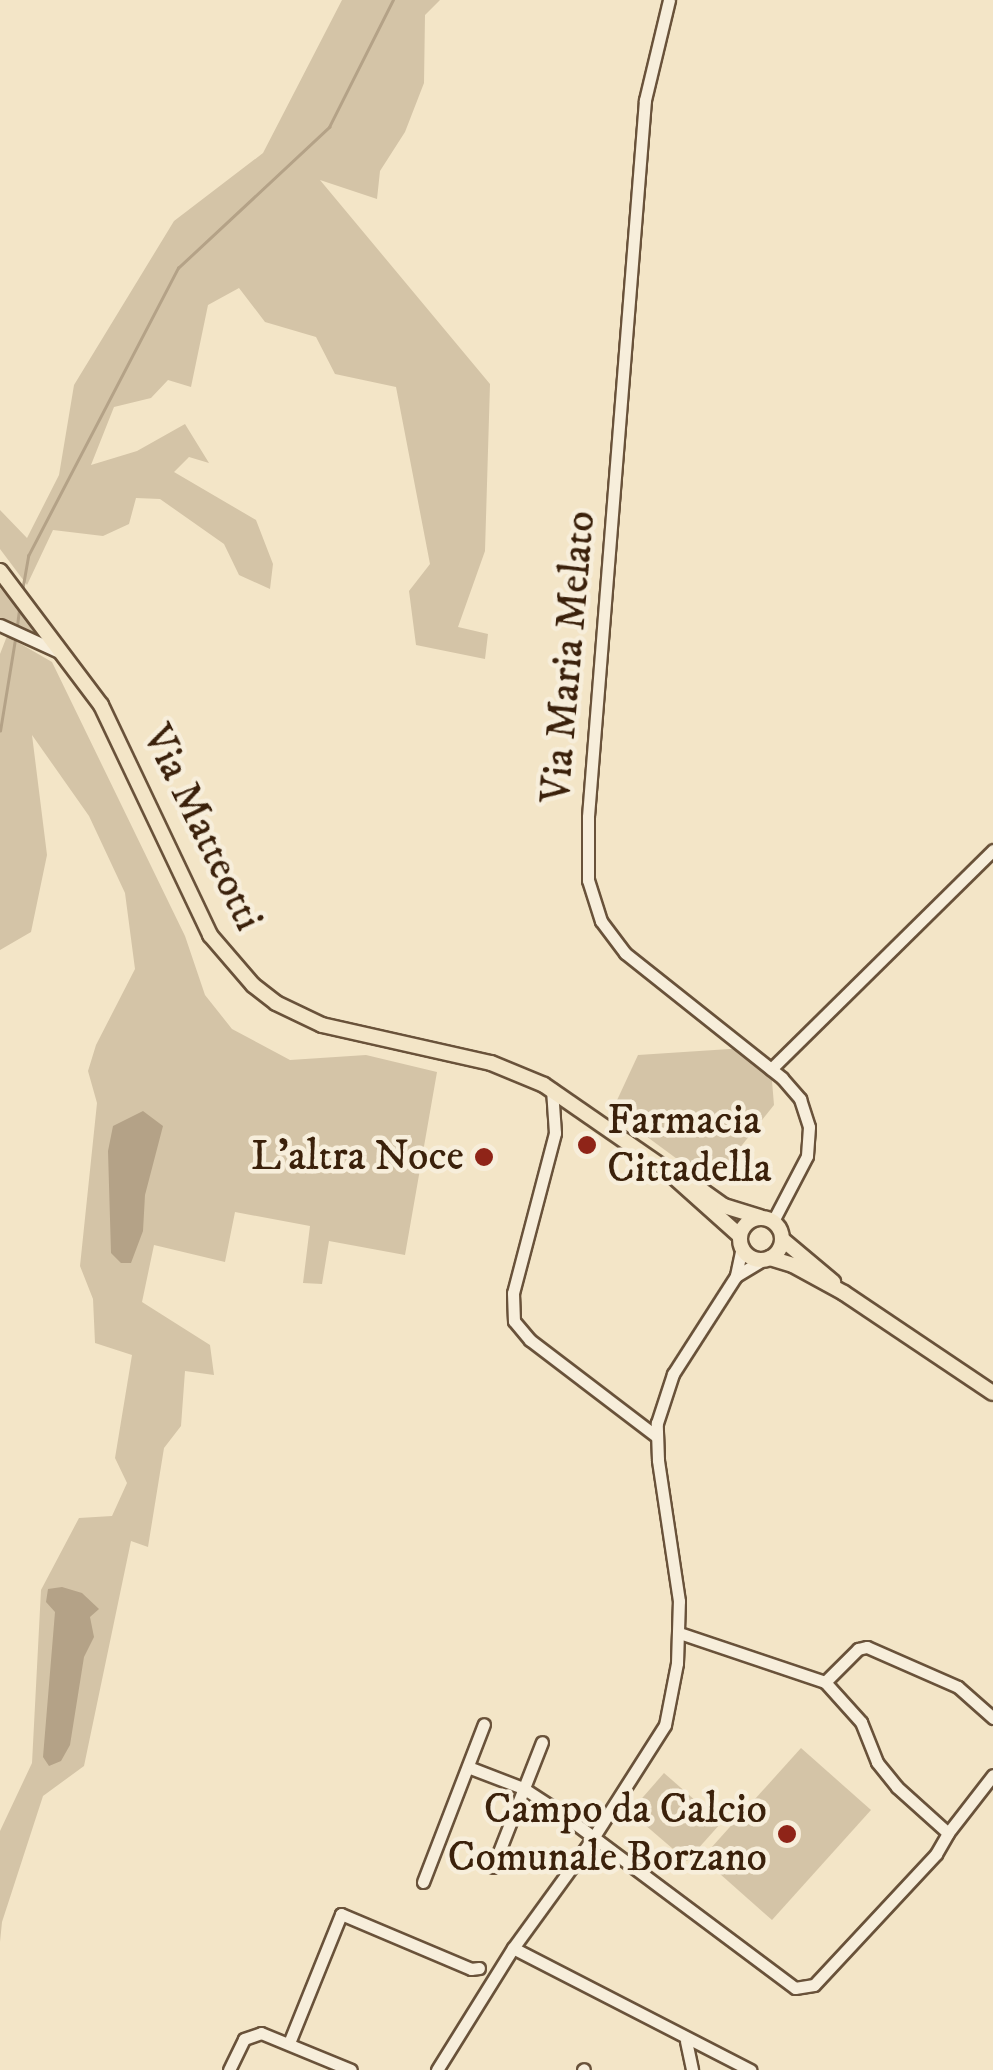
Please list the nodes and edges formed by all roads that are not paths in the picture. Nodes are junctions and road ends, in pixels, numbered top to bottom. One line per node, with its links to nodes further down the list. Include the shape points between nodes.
1 (669, 0): 6 (street, Via Maria Melato, via 645,100 588,880 600,921 625,953)
2 (0, 571): 4 (main road, Via Matteotti)
3 (10, 629): 4 (street)
4 (68, 656): 7 (main road, Via Matteotti, via 115,731 210,935 253,984 322,1025 490,1063)
5 (993, 850): 6 (street)
6 (771, 1069): 9 (street, Via Maria Melato, via 800,1099 810,1136 804,1166)
7 (552, 1090): 8 (main road, Via Matteotti); 16 (street, via 555,1133 511,1326)
8 (664, 1168): 9 (main road, Via Matteotti, via 732,1210); 11 (main road, Via Matteotti)
9 (766, 1219): 10 (main road); 11 (main road, via 747,1223)
10 (782, 1239): 12 (main road, via 780,1250); 14 (main road)
11 (741, 1241): 12 (main road, via 750,1256); 13 (street)
12 (766, 1259): 13 (street); 14 (main road, via 793,1265)
13 (736, 1276): 16 (street, via 672,1374)
14 (844, 1293): 15 (main road)
15 (993, 1393)
16 (656, 1436): 17 (street)
17 (679, 1634): 18 (street); 26 (street, via 665,1726)
18 (825, 1682): 19 (street, via 867,1647 958,1687); 25 (street, via 860,1722 877,1762 897,1787)
19 (993, 1718)
20 (484, 1724): 22 (street)
21 (542, 1742): 24 (street)
22 (468, 1767): 24 (street); 28 (street)
23 (993, 1775): 25 (street)
24 (523, 1788): 26 (street); 27 (street)
25 (948, 1833): 26 (street, via 936,1854 807,1988 776,1975)
26 (593, 1838): 29 (street)
27 (492, 1867)
28 (423, 1882)
29 (513, 1948): 31 (street); 35 (street)
30 (479, 1968): 32 (street, via 470,1970 341,1914)
31 (686, 2041): 36 (street); 37 (street)
32 (289, 2043): 33 (street, via 269,2034 244,2039); 34 (street)
33 (230, 2070)
34 (352, 2070)
35 (437, 2070)
36 (692, 2070)
37 (750, 2070)

